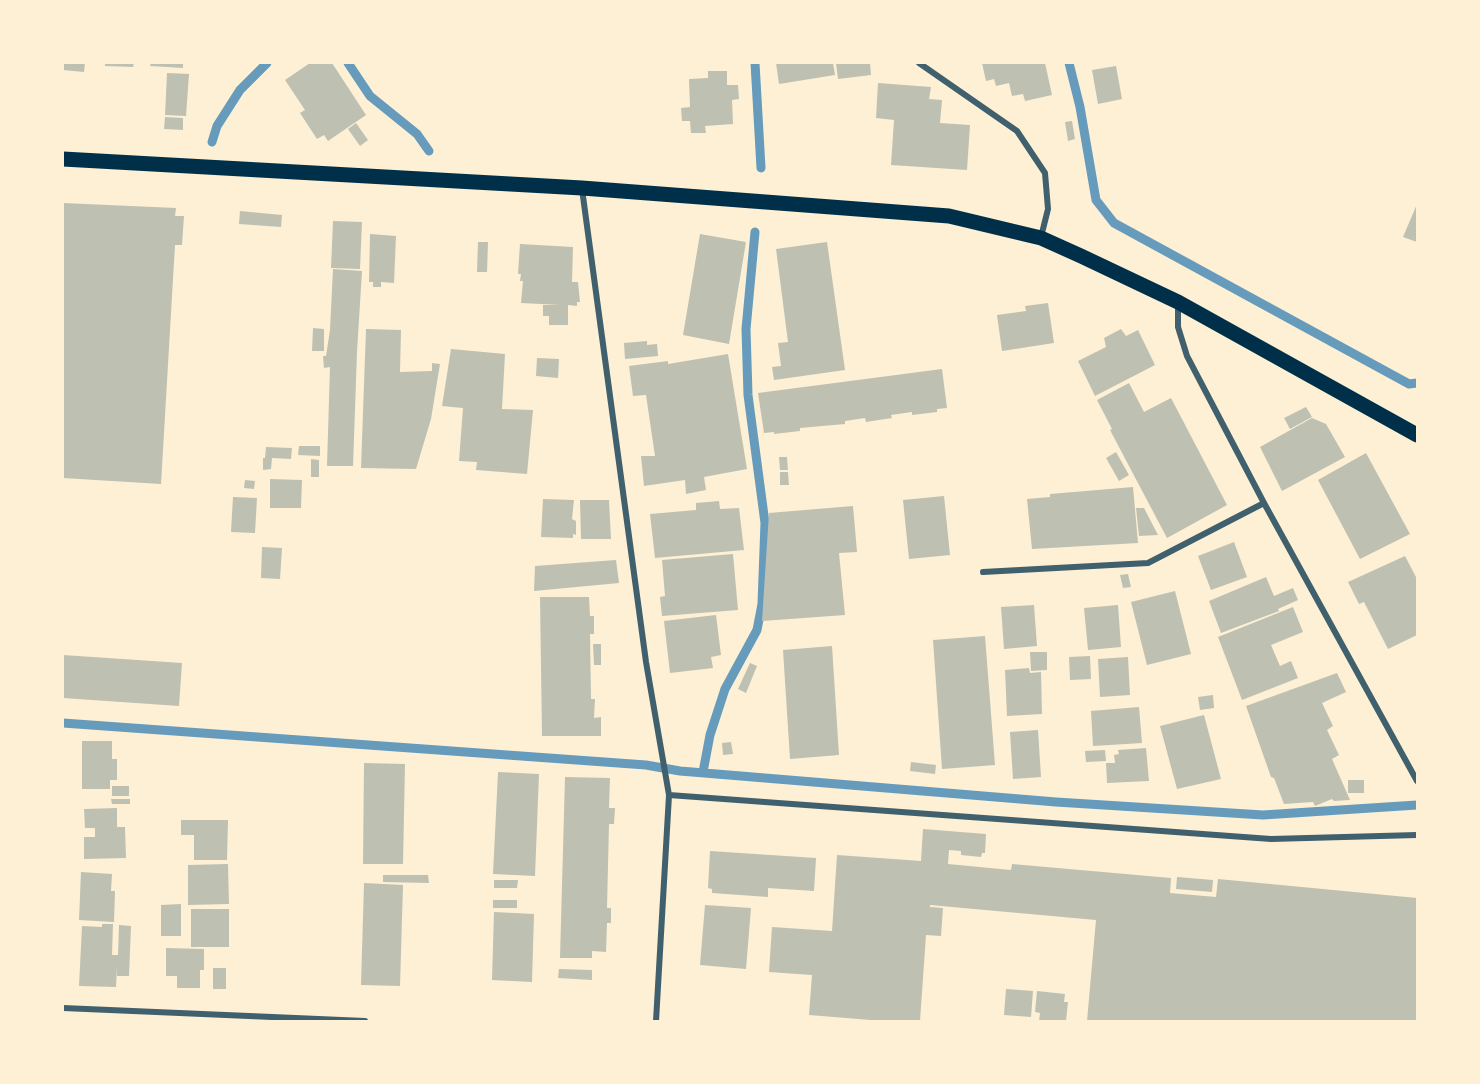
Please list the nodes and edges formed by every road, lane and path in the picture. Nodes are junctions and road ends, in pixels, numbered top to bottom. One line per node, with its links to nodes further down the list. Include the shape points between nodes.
1 (919, 63): 4 (street, via 1017,131 1045,172 1048,209)
2 (63, 159): 3 (main road)
3 (582, 188): 4 (main road, via 949,216); 10 (street, via 646,662)
4 (1041, 238): 5 (main road)
5 (1178, 302): 6 (main road); 7 (street, via 1178,327 1187,356)
6 (1413, 429)
7 (1264, 503): 8 (street, via 1148,563); 9 (street)
8 (983, 572)
9 (1417, 781)
10 (669, 795): 11 (street, via 1271,839); 15 (street)
11 (1417, 835)
12 (63, 1008): 13 (street)
13 (206, 1018): 14 (street)
14 (365, 1021)
15 (656, 1021)

